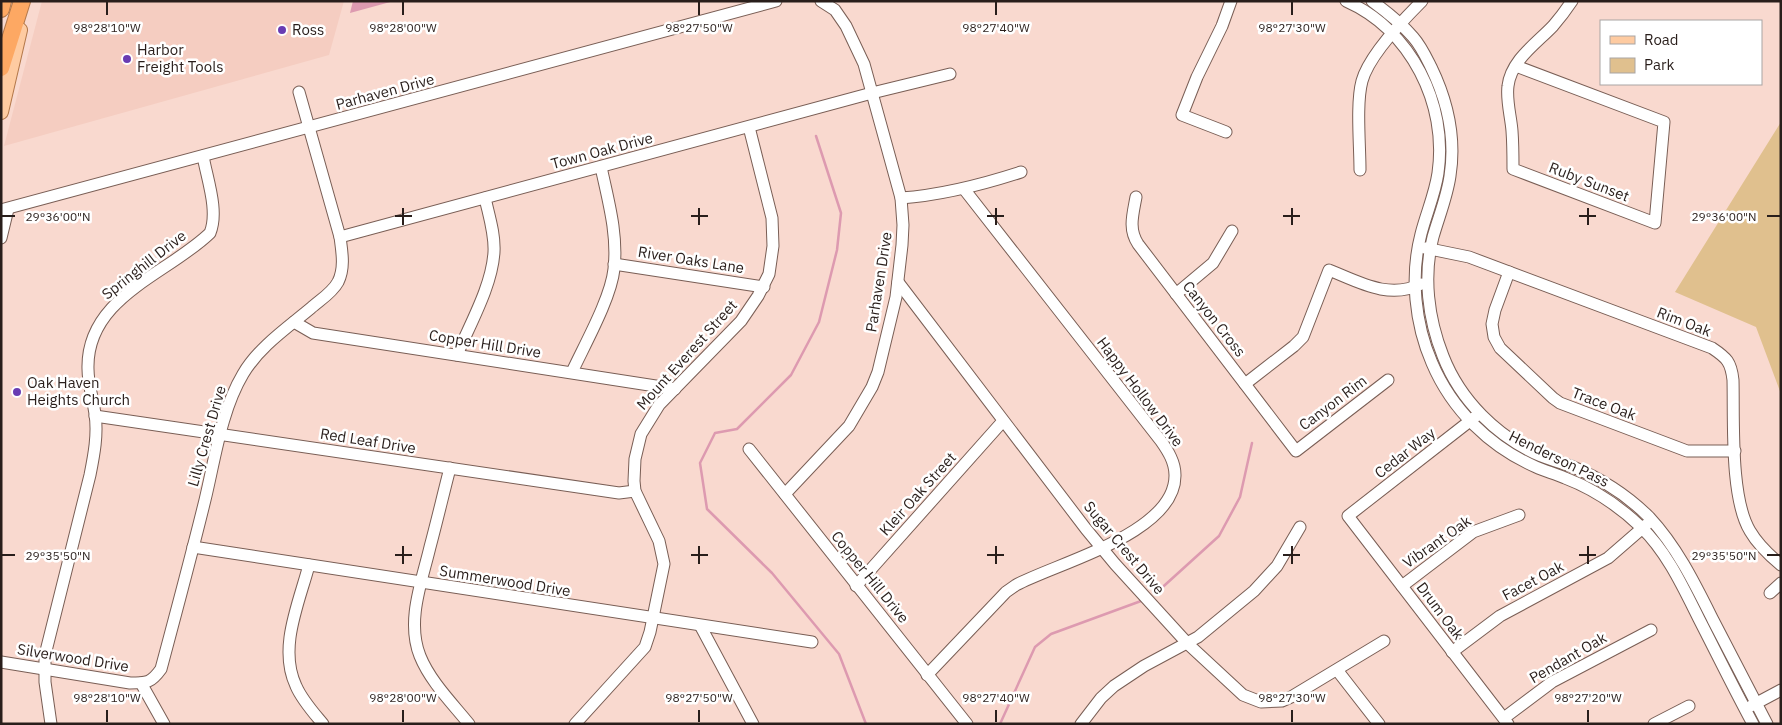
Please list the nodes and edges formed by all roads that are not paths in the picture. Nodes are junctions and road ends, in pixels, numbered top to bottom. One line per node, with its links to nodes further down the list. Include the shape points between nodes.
1 (3, 1): 11 (highway)
2 (22, 1): 15 (highway)
3 (27, 1): 19 (main road)
4 (776, 1): 21 (street, Parhaven Drive)
5 (821, 1): 18 (street, Parhaven Drive, via 835,10 846,26 864,64)
6 (1231, 1): 22 (street, via 1182,116)
7 (1346, 1): 13 (street, Henderson Pass)
8 (1372, 1): 12 (street, Henderson Pass)
9 (1422, 1): 12 (street)
10 (1572, 1): 14 (street)
11 (1, 9)
12 (1400, 24): 13 (street); 36 (street, Henderson Pass, via 1424,53 1440,85 1450,121 1450,174)
13 (1393, 34): 25 (street, via 1370,62 1362,81); 35 (street, Henderson Pass, via 1414,59 1428,90 1440,139 1438,173)
14 (1516, 66): 14 (street, Ruby Sunset, via 1664,122 1655,223 1513,169 1508,92 1509,80)
15 (1, 68)
16 (950, 74): 18 (street, Town Oak Drive)
17 (299, 92): 21 (street, Lilly Crest Drive)
18 (872, 92): 20 (street, Town Oak Drive); 30 (street, Parhaven Drive)
19 (1, 112)
20 (749, 127): 24 (street, Town Oak Drive); 42 (street, Mount Everest Street, via 772,218 773,246)
21 (308, 128): 23 (street, Parhaven Drive); 33 (street, Lilly Crest Drive)
22 (1226, 132)
23 (203, 156): 31 (street, Parhaven Drive); 51 (street, Springhill Drive, via 215,213 214,225 205,238 124,296 100,324 88,360)
24 (601, 167): 29 (street, Town Oak Drive); 37 (street, via 612,218)
25 (1360, 170)
26 (1021, 172): 27 (street)
27 (964, 189): 30 (street); 67 (street, Happy Hollow Drive, via 1160,441 1173,464 1174,485 1155,515)
28 (1136, 197): 43 (street, Canyon Cross, via 1131,226 1134,238)
29 (485, 198): 33 (street, Town Oak Drive); 45 (street, via 493,238 493,262 488,284)
30 (901, 198): 40 (street, Parhaven Drive, via 903,225)
31 (5, 210): 34 (street)
32 (1232, 232): 43 (street, via 1213,263)
33 (340, 237): 44 (street, Lilly Crest Drive, via 343,255 338,282)
34 (1, 238)
35 (1418, 247): 36 (street, Rim Oak); 41 (street, Henderson Pass)
36 (1430, 249): 38 (street, Rim Oak, via 1469,257); 39 (street, Henderson Pass)
37 (614, 264): 42 (street, River Oaks Lane); 46 (street, via 607,296)
38 (1508, 272): 57 (street, Rim Oak, via 1712,348 1724,356 1732,368 1734,380); 57 (street, Trace Oak, via 1495,310 1494,337 1500,348 1553,398 1687,451)
39 (1428, 280): 41 (street); 50 (street, Henderson Pass, via 1429,306 1437,341 1464,394)
40 (898, 282): 53 (street, Sugar Crest Drive); 60 (street, Parhaven Drive, via 878,372 865,402 849,426)
41 (1416, 286): 48 (street, via 1398,291 1383,290 1328,270 1303,337); 52 (street, Henderson Pass, via 1416,307 1433,364 1454,401)
42 (764, 287): 49 (street, Mount Everest Street, via 741,321)
43 (1176, 294): 48 (street, Canyon Cross)
44 (294, 322): 45 (street, Copper Hill Drive, via 312,333); 54 (street, Lilly Crest Drive, via 264,348 243,373 233,393)
45 (456, 355): 46 (street, Copper Hill Drive)
46 (572, 372): 49 (street, Copper Hill Drive)
47 (1388, 380): 56 (street, Canyon Rim)
48 (1245, 384): 56 (street, Canyon Cross)
49 (675, 389): 59 (street, Mount Everest Street, via 654,412 641,434 635,459)
50 (1479, 413): 52 (street, Cedar Way); 63 (street, Henderson Pass, via 1524,447 1610,486)
51 (95, 416): 54 (street, Red Leaf Drive); 83 (street, Springhill Drive, via 90,475 45,654)
52 (1470, 421): 62 (street, Cedar Way); 65 (street, Henderson Pass, via 1518,458 1604,496)
53 (1003, 422): 67 (street, Sugar Crest Drive); 72 (street, Kleir Oak Street)
54 (221, 433): 58 (street, Red Leaf Drive); 66 (street, Lilly Crest Drive)
55 (749, 449): 60 (street, Copper Hill Drive)
56 (1296, 451)
57 (1735, 451): 69 (street, Rim Oak, via 1737,488 1749,530 1762,548)
58 (450, 468): 59 (street, Red Leaf Drive, via 619,493); 70 (street)
59 (635, 491): 75 (street, Mount Everest Street, via 663,554 664,564)
60 (785, 494): 72 (street, Copper Hill Drive)
61 (1519, 515): 73 (street, Vibrant Oak, via 1473,532)
62 (1348, 516): 73 (street, Drum Oak)
63 (1652, 522): 65 (street, Facet Oak); 88 (street, Henderson Pass, via 1666,536 1691,577)
64 (1300, 527): 80 (street, via 1266,579)
65 (1642, 528): 81 (street, Facet Oak, via 1616,553 1500,616); 90 (street, Henderson Pass, via 1656,544 1684,590)
66 (193, 547): 68 (street, Summerwood Drive); 86 (street, Lilly Crest Drive, via 161,669 154,679)
67 (1102, 549): 80 (street, Sugar Crest Drive); 85 (street, Happy Hollow Drive, via 1016,584)
68 (309, 565): 70 (street, Summerwood Drive); 94 (street, via 292,630 288,661 300,695)
69 (1781, 565)
70 (421, 583): 75 (street, Summerwood Drive); 95 (street, via 415,610 420,656 433,679)
71 (1781, 583): 74 (street)
72 (856, 586): 85 (street, Copper Hill Drive)
73 (1402, 586): 81 (street, Drum Oak)
74 (1770, 593)
75 (652, 618): 76 (street, Summerwood Drive); 96 (street, Mount Everest Street, via 644,647)
76 (701, 626): 79 (street, Summerwood Drive); 97 (street)
77 (1651, 630): 91 (street, Pendant Oak, via 1552,682)
78 (1384, 641): 84 (street, Sugar Crest Drive)
79 (812, 642)
80 (1188, 644): 84 (street, Sugar Crest Drive, via 1234,689 1262,702 1291,697); 99 (street, via 1128,676 1101,698)
81 (1452, 652): 91 (street, Drum Oak)
82 (1, 662): 83 (street, Silverwood Drive)
83 (45, 669): 86 (street, Silverwood Drive); 92 (street, Springhill Drive)
84 (1337, 670): 100 (street)
85 (927, 675): 98 (street, Copper Hill Drive)
86 (141, 683): 93 (street)
87 (1781, 690): 88 (street)
88 (1756, 703): 90 (street); 103 (street, Henderson Pass)
89 (1689, 706): 101 (street)
90 (1745, 709): 102 (street, Henderson Pass)
91 (1506, 721)
92 (51, 724)
93 (164, 724)
94 (323, 724)
95 (469, 724)
96 (575, 724)
97 (753, 724)
98 (967, 724)
99 (1081, 724)
100 (1379, 724)
101 (1654, 724)
102 (1753, 724)
103 (1767, 724)

